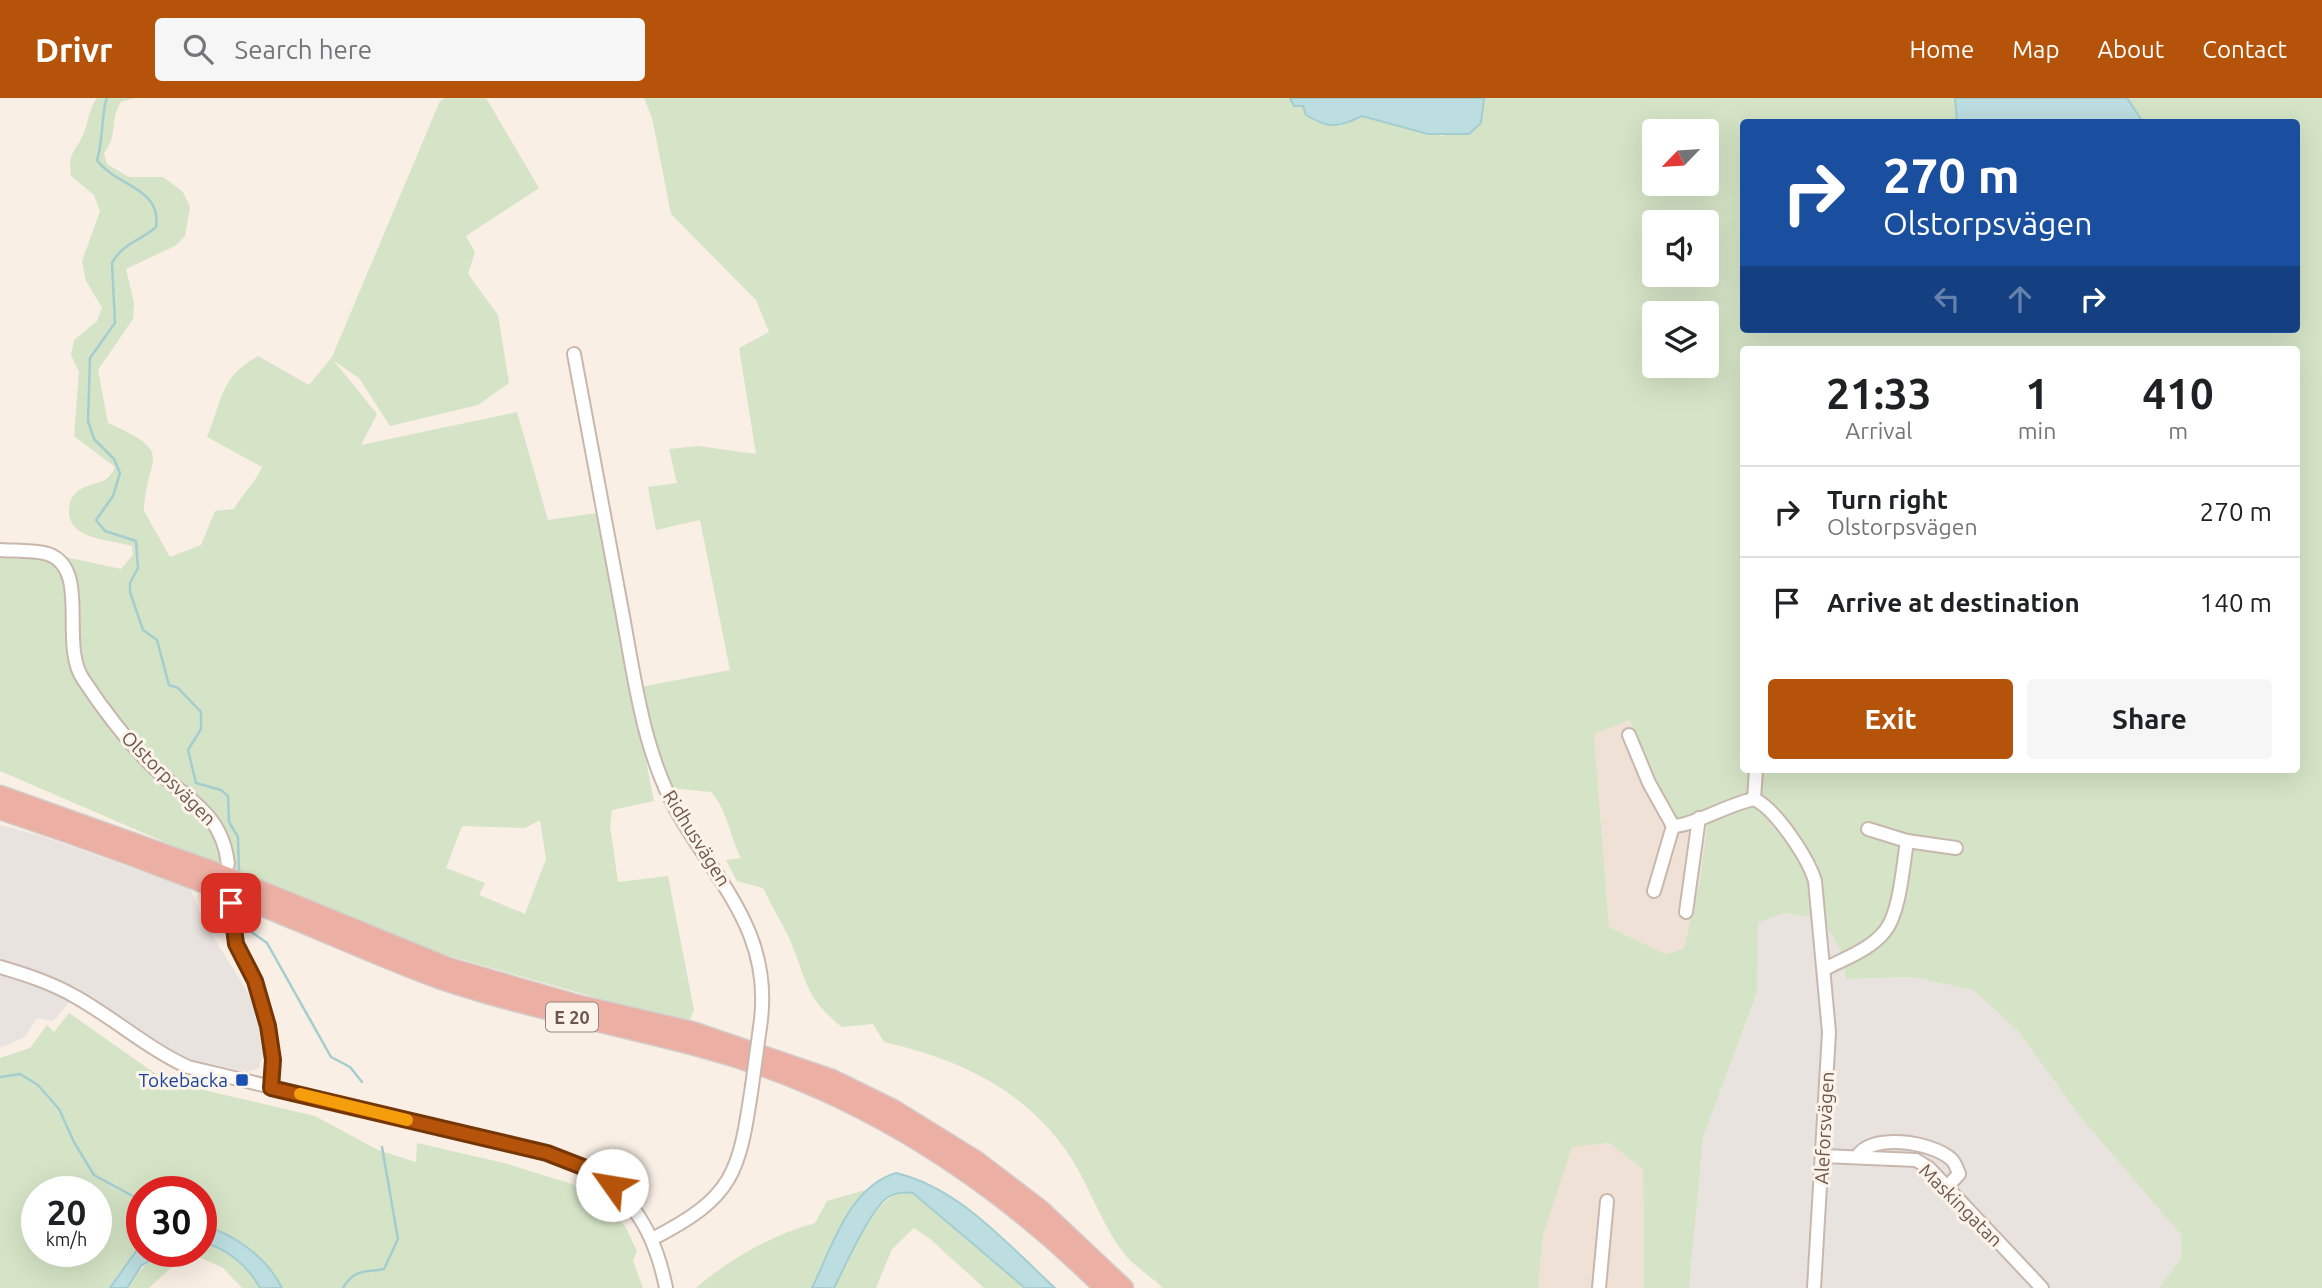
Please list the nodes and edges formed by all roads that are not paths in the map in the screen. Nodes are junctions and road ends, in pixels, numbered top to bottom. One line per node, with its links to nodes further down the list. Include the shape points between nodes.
1 (574, 354): 24 (street, Ridhusvägen, bridge, via 648,743 679,815 733,895 753,938 762,988 739,1156 721,1191 692,1218)
2 (0, 550): 13 (street, Olstorpsvägen, via 46,554 61,561 73,583 71,644 82,677 149,763 210,816 226,845)
3 (1629, 735): 9 (street)
4 (1756, 773): 6 (street)
5 (0, 795): 27 (highway, E 20, via 216,872 448,967 692,1031 832,1079 893,1109 977,1161 1069,1234)
6 (1754, 799): 8 (street, via 1730,803); 18 (street, Aleforsvägen, via 1809,862)
7 (0, 810): 26 (highway, E 20, via 154,864 439,979 702,1048 813,1086 887,1122 966,1170 1027,1217)
8 (1699, 818): 9 (street); 16 (street)
9 (1673, 825): 14 (street)
10 (1868, 829): 11 (street)
11 (1907, 841): 12 (street); 18 (street, via 1887,929 1872,944)
12 (1956, 848)
13 (228, 864)
14 (1654, 891)
15 (231, 903): 19 (street, via 236,944 255,981 268,1026)
16 (1686, 912)
17 (0, 967): 19 (street, via 40,978 78,998 148,1047 188,1067)
18 (1825, 969): 20 (street, Aleforsvägen, via 1829,1032)
19 (271, 1088): 24 (street, via 571,1162 612,1185)
20 (1823, 1156): 21 (street, Maskingatan); 29 (street, Aleforsvägen)
21 (1857, 1157): 22 (street, Maskingatan, via 1916,1160); 22 (street, via 1867,1146 1882,1142 1940,1153 1951,1159 1959,1174)
22 (1947, 1187): 30 (street, Maskingatan)
23 (1607, 1201): 28 (street)
24 (652, 1239): 25 (street)
25 (666, 1288)
26 (1104, 1288)
27 (1124, 1288)
28 (1600, 1288)
29 (1815, 1288)
30 (2042, 1288)

